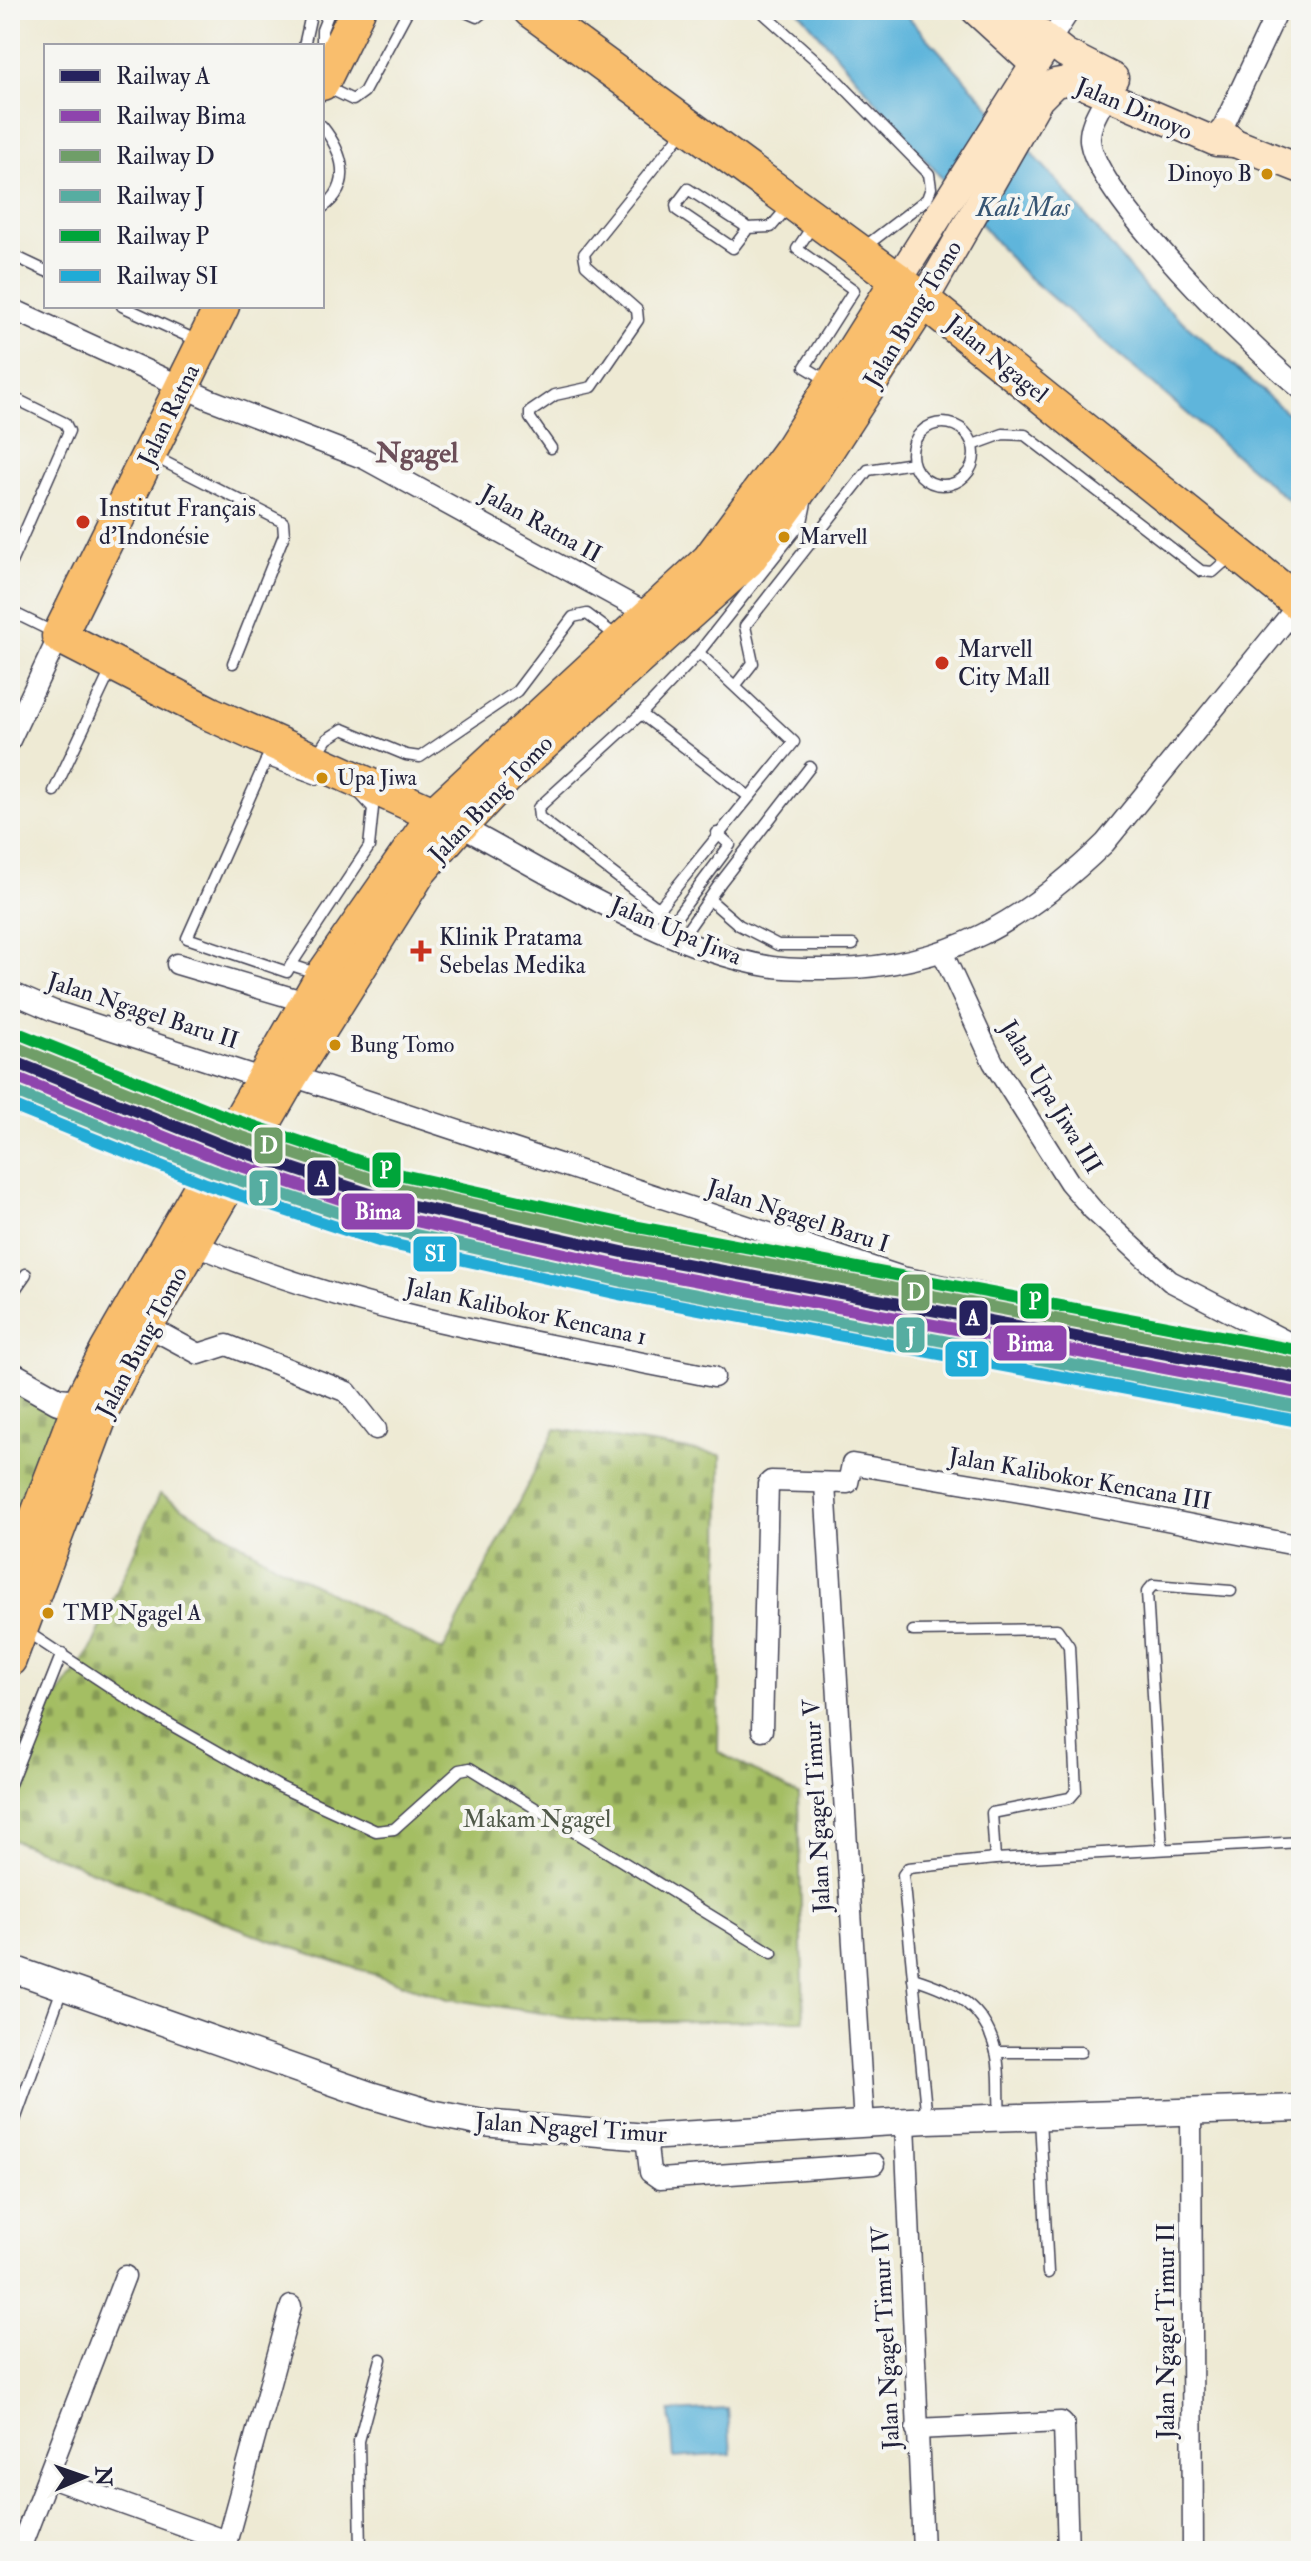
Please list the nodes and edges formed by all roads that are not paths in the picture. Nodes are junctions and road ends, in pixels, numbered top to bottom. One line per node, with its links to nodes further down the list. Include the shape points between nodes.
1 (312, 10): 13 (lane)
2 (330, 10): 14 (lane)
3 (358, 10): 15 (highway)
4 (408, 10): 16 (lane, via 364,92 353,100)
5 (461, 10): 6 (lane, via 477,17)
6 (486, 10)
7 (530, 10): 19 (highway, Jalan Ngagel)
8 (760, 10): 26 (lane, via 929,174 927,199)
9 (975, 10): 17 (main road)
10 (1010, 10): 17 (main road)
11 (1070, 10): 17 (street)
12 (1278, 10): 21 (street)
13 (317, 44)
14 (321, 44)
15 (324, 57)
16 (324, 67)
17 (1036, 72): 18 (main road, Jalan Dinoyo, via 1050,86 1067,80); 21 (main road, Jalan Dinoyo, via 1080,62); 29 (main road, Jalan Bung Tomo, via 937,219); 29 (main road, Jalan Bung Tomo, via 961,236)
18 (1107, 95): 21 (main road, Jalan Dinoyo); 36 (street, via 1090,140 1102,175 1205,301)
19 (688, 125): 24 (highway, Jalan Ngagel); 39 (lane, via 584,254 586,265 637,310 638,320 592,387 555,395 530,412)
20 (324, 129): 23 (lane, via 343,161 341,181)
21 (1224, 139): 22 (main road, Jalan Dinoyo)
22 (1301, 169)
23 (324, 205)
24 (804, 211): 25 (lane, via 771,227); 26 (highway, Jalan Ngagel); 34 (lane, via 797,249 854,290 805,367)
25 (746, 228): 25 (lane, via 692,189 676,205 730,248)
26 (859, 251): 29 (highway, Jalan Ngagel)
27 (10, 254): 28 (lane)
28 (44, 270)
29 (911, 290): 34 (highway, Jalan Bung Tomo); 42 (highway, Jalan Bung Tomo); 43 (highway, Jalan Ngagel)
30 (10, 308): 35 (street, Jalan Ratna II)
31 (126, 308): 33 (lane)
32 (221, 308): 33 (highway, Jalan Ratna)
33 (204, 343): 35 (highway, Jalan Ratna)
34 (833, 383): 47 (highway, Jalan Bung Tomo, via 723,543)
35 (183, 388): 40 (highway, Jalan Ratna); 47 (street, Jalan Ratna II, via 365,459)
36 (1301, 389)
37 (10, 396): 44 (lane, via 65,423 69,431)
38 (973, 445): 41 (lane, via 971,466 947,485 926,480); 41 (lane, via 959,428 939,423 920,433); 43 (lane, via 1014,432 1025,435 1201,571 1213,572)
39 (551, 448)
40 (150, 454): 48 (highway, Jalan Ratna); 51 (lane, via 283,522 284,535)
41 (913, 463): 53 (lane, via 868,470 745,626 753,663)
42 (809, 477): 50 (lane, via 802,522); 62 (highway, Jalan Bung Tomo, via 736,573 506,777)
43 (1235, 552): 45 (highway, Jalan Ngagel)
44 (10, 565)
45 (1300, 605): 67 (street, Jalan Upa Jiwa, via 1105,843 1025,910)
46 (10, 611): 48 (lane)
47 (650, 615): 49 (highway, Jalan Bung Tomo)
48 (59, 636): 52 (highway, Jalan Upa Jiwa); 55 (street, Jalan Ratna)
49 (623, 640): 58 (lane, via 580,613 517,691 426,754 406,755 343,729 327,739); 62 (highway, Jalan Bung Tomo)
50 (699, 653): 53 (lane); 54 (lane)
51 (233, 663)
52 (113, 665): 56 (highway, Jalan Upa Jiwa); 59 (lane)
53 (735, 686): 61 (lane, via 794,742)
54 (641, 714): 61 (lane); 65 (lane, via 540,804 538,813)
55 (10, 740)
56 (270, 752): 58 (highway, Jalan Upa Jiwa); 69 (lane, via 187,938 287,972)
57 (810, 767): 64 (lane)
58 (323, 773): 62 (highway, Jalan Upa Jiwa)
59 (54, 791)
60 (348, 791): 69 (lane, via 373,808 369,847)
61 (747, 795): 63 (lane)
62 (447, 820): 65 (street, Jalan Upa Jiwa); 70 (main road, Jalan Bung Tomo); 72 (main road, Jalan Bung Tomo, via 420,872)
63 (717, 833): 65 (lane); 65 (lane, via 730,845)
64 (709, 899): 65 (lane); 66 (lane, via 739,925 778,945)
65 (663, 925): 67 (street, Jalan Upa Jiwa, via 751,963 794,969 903,964)
66 (853, 945)
67 (943, 954): 78 (street, Jalan Upa Jiwa III, via 993,1062 1069,1182 1093,1210 1170,1281)
68 (177, 964): 70 (street)
69 (291, 965): 70 (lane)
70 (314, 989): 72 (main road, Jalan Bung Tomo)
71 (10, 992): 72 (street, Jalan Ngagel Baru II, via 54,1011)
72 (277, 1077): 73 (main road, Jalan Bung Tomo); 79 (street, Jalan Ngagel Baru I, via 902,1277); 82 (main road, Jalan Bung Tomo)
73 (232, 1178): 74 (main road, Jalan Bung Tomo); 83 (street, via 352,1214 858,1332)
74 (194, 1244): 77 (main road, Jalan Bung Tomo); 81 (street, Jalan Kalibokor Kencana 1, via 285,1281 381,1309)
75 (26, 1274): 76 (lane)
76 (10, 1297)
77 (147, 1326): 82 (main road, Jalan Bung Tomo); 84 (street, via 199,1354 227,1345 347,1392)
78 (1301, 1349)
79 (1301, 1359)
80 (10, 1374): 82 (street, via 58,1401)
81 (714, 1377)
82 (92, 1405): 87 (main road, Jalan Bung Tomo); 89 (main road, Jalan Bung Tomo)
83 (1301, 1405)
84 (376, 1429)
85 (825, 1484): 86 (street, Jalan Kalibokor Kencana III, via 848,1483 850,1465); 93 (street, via 768,1484); 109 (street, Jalan Ngagel Timur V)
86 (1301, 1546)
87 (10, 1585)
88 (1231, 1591): 96 (lane, via 1153,1585 1147,1592)
89 (21, 1629): 91 (lane); 92 (main road, Jalan Bung Tomo)
90 (913, 1631): 97 (lane, via 1057,1629 1069,1646 1075,1794 992,1813)
91 (62, 1653): 94 (lane); 98 (lane, via 145,1710 280,1787 376,1831 394,1829 460,1770 470,1768)
92 (10, 1660)
93 (762, 1730)
94 (10, 1784)
95 (1301, 1842): 96 (lane)
96 (1162, 1849): 97 (lane)
97 (995, 1859): 100 (lane, via 916,1865 903,1875)
98 (772, 1953)
99 (10, 1968): 101 (street, Jalan Ngagel Timur)
100 (913, 1978): 102 (lane, via 974,2005); 108 (lane)
101 (62, 1989): 110 (lane); 111 (street, Jalan Ngagel Timur, via 431,2113 539,2130)
102 (996, 2052): 103 (lane); 107 (lane)
103 (1081, 2052)
104 (1301, 2108): 105 (street, Jalan Ngagel Timur)
105 (1191, 2111): 106 (street, Jalan Ngagel Timur); 124 (street, Jalan Ngagel Timur II)
106 (1039, 2116): 107 (street, Jalan Ngagel Timur); 113 (lane)
107 (1000, 2118): 108 (street, Jalan Ngagel Timur)
108 (916, 2121): 109 (street, Jalan Ngagel Timur); 117 (street, Jalan Ngagel Timur IV)
109 (864, 2125): 111 (street, Jalan Ngagel Timur)
110 (10, 2134)
111 (646, 2137): 112 (street, via 650,2172 660,2179)
112 (874, 2164)
113 (1048, 2273)
114 (125, 2276): 118 (street)
115 (291, 2306): 119 (street)
116 (381, 2359): 121 (lane, via 359,2441)
117 (916, 2429): 122 (street, Jalan Ngagel Timur IV); 123 (street, via 1061,2422)
118 (48, 2477): 119 (street); 120 (street)
119 (225, 2546)
120 (19, 2551)
121 (361, 2551)
122 (923, 2551)
123 (1068, 2551)
124 (1193, 2551)

